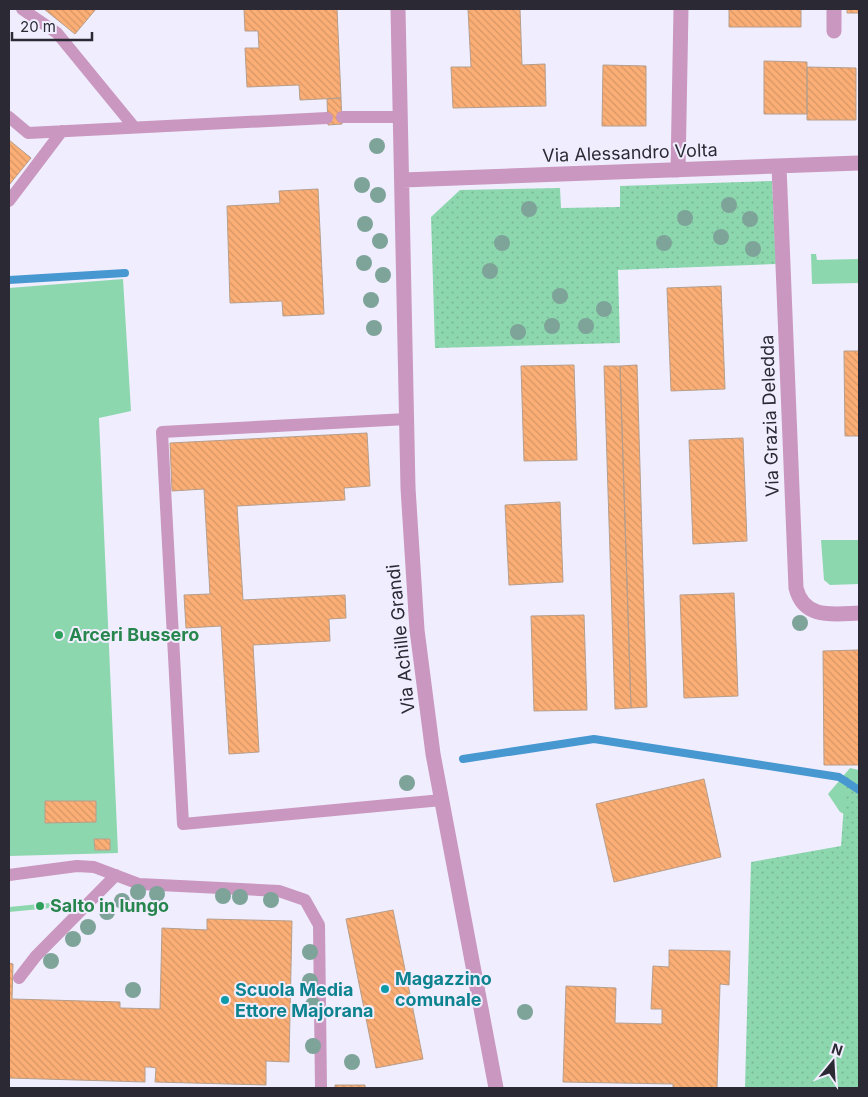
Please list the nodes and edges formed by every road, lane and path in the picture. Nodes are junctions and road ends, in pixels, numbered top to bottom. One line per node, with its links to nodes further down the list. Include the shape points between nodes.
1 (22, 9): 10 (lane, via 58,33)
2 (398, 9): 8 (street, Via Achille Grandi)
3 (681, 9): 14 (street)
4 (834, 9): 5 (street)
5 (834, 31)
6 (9, 117): 11 (lane, via 28,133)
7 (342, 117): 8 (lane)
8 (401, 117): 15 (street, Via Achille Grandi)
9 (327, 118): 10 (lane)
10 (134, 127): 11 (lane)
11 (62, 131): 16 (lane)
12 (859, 163): 13 (street, Via Alessandro Volta)
13 (779, 166): 14 (street, Via Alessandro Volta); 18 (street, Via Grazia Deledda, via 796,588 802,603 815,612 825,615)
14 (678, 170): 15 (street, Via Alessandro Volta)
15 (403, 180): 17 (street, Via Achille Grandi)
16 (9, 201)
17 (407, 419): 19 (street, Via Achille Grandi, via 417,630); 19 (lane, via 162,432 183,824)
18 (859, 613)
19 (442, 800): 24 (street, Via Achille Grandi)
20 (9, 875): 21 (lane, via 76,866 94,867)
21 (116, 875): 22 (lane, via 36,956); 23 (lane, via 139,884 279,891 305,900 319,925)
22 (19, 978)
23 (321, 1088)
24 (496, 1088)

